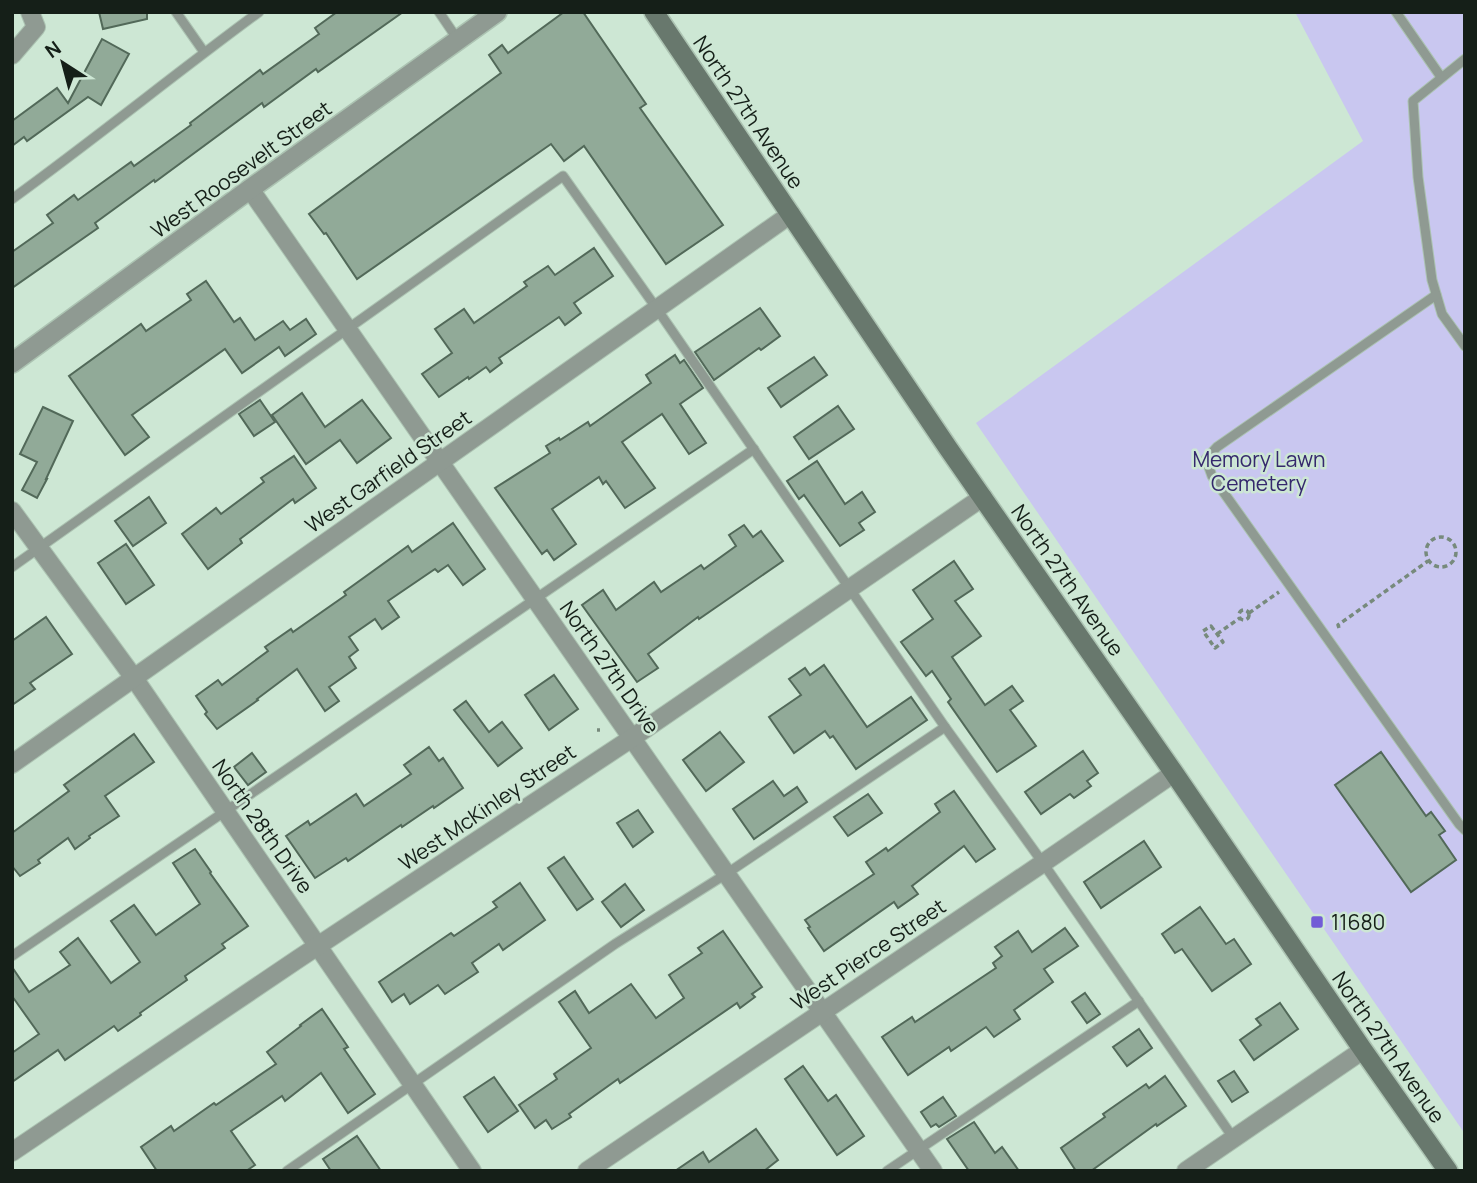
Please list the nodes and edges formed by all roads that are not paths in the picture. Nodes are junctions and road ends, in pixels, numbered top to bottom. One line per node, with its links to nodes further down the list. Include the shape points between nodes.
1 (176, 12): 9 (lane)
2 (259, 12): 9 (lane)
3 (439, 12): 8 (lane)
4 (497, 12): 8 (street, West Roosevelt Street)
5 (654, 12): 15 (main road, North 27th Avenue)
6 (1396, 12): 12 (lane)
7 (33, 20): 10 (street)
8 (458, 40): 13 (street, West Roosevelt Street)
9 (204, 52): 14 (lane)
10 (12, 55)
11 (1465, 60): 12 (lane)
12 (1441, 77): 16 (lane, via 1413,102 1418,177)
13 (250, 189): 18 (street, North 27th Drive); 20 (street, West Roosevelt Street)
14 (12, 198)
15 (791, 214): 17 (street, West Garfield Street); 23 (main road, North 27th Avenue)
16 (1436, 295): 19 (lane, via 1442,314); 35 (lane, via 1206,459 1212,476)
17 (657, 309): 18 (lane, via 563,176); 21 (lane); 22 (street, West Garfield Street)
18 (347, 329): 22 (street, North 27th Drive); 25 (lane)
19 (1465, 346)
20 (12, 363)
21 (754, 449): 27 (lane); 28 (lane)
22 (440, 462): 28 (street, North 27th Drive); 29 (street, West Garfield Street)
23 (983, 497): 27 (street, West McKinley Street); 33 (main road, North 27th Avenue)
24 (12, 511): 25 (street, North 28th Drive)
25 (39, 548): 26 (lane); 29 (street, North 28th Drive)
26 (12, 568)
27 (850, 588): 30 (lane); 31 (street, West McKinley Street)
28 (536, 600): 31 (street, North 27th Drive); 34 (lane)
29 (134, 678): 32 (street, West Garfield Street); 34 (street, North 28th Drive)
30 (945, 727): 36 (lane); 37 (lane)
31 (632, 738): 37 (street, North 27th Drive); 38 (street, West McKinley Street)
32 (12, 764)
33 (1174, 773): 36 (street, West Pierce Street); 42 (main road, North 27th Avenue)
34 (224, 811): 38 (street, North 28th Drive); 39 (lane)
35 (1465, 830)
36 (1043, 863): 40 (lane); 41 (street, West Pierce Street)
37 (726, 874): 41 (street, North 27th Drive); 43 (lane, via 615,944)
38 (318, 946): 43 (street, North 28th Drive); 46 (street, West McKinley Street)
39 (12, 956)
40 (1139, 1002): 44 (lane); 45 (lane)
41 (823, 1012): 45 (street, North 27th Drive); 49 (street, West Pierce Street)
42 (1363, 1050): 44 (street); 53 (main road, North 27th Avenue)
43 (412, 1085): 47 (lane); 48 (street, North 28th Drive)
44 (1234, 1139): 52 (street)
45 (918, 1150): 50 (lane); 51 (street, North 27th Drive)
46 (12, 1152)
47 (287, 1171)
48 (472, 1171)
49 (587, 1171)
50 (887, 1171)
51 (933, 1171)
52 (1186, 1171)
53 (1448, 1171)

